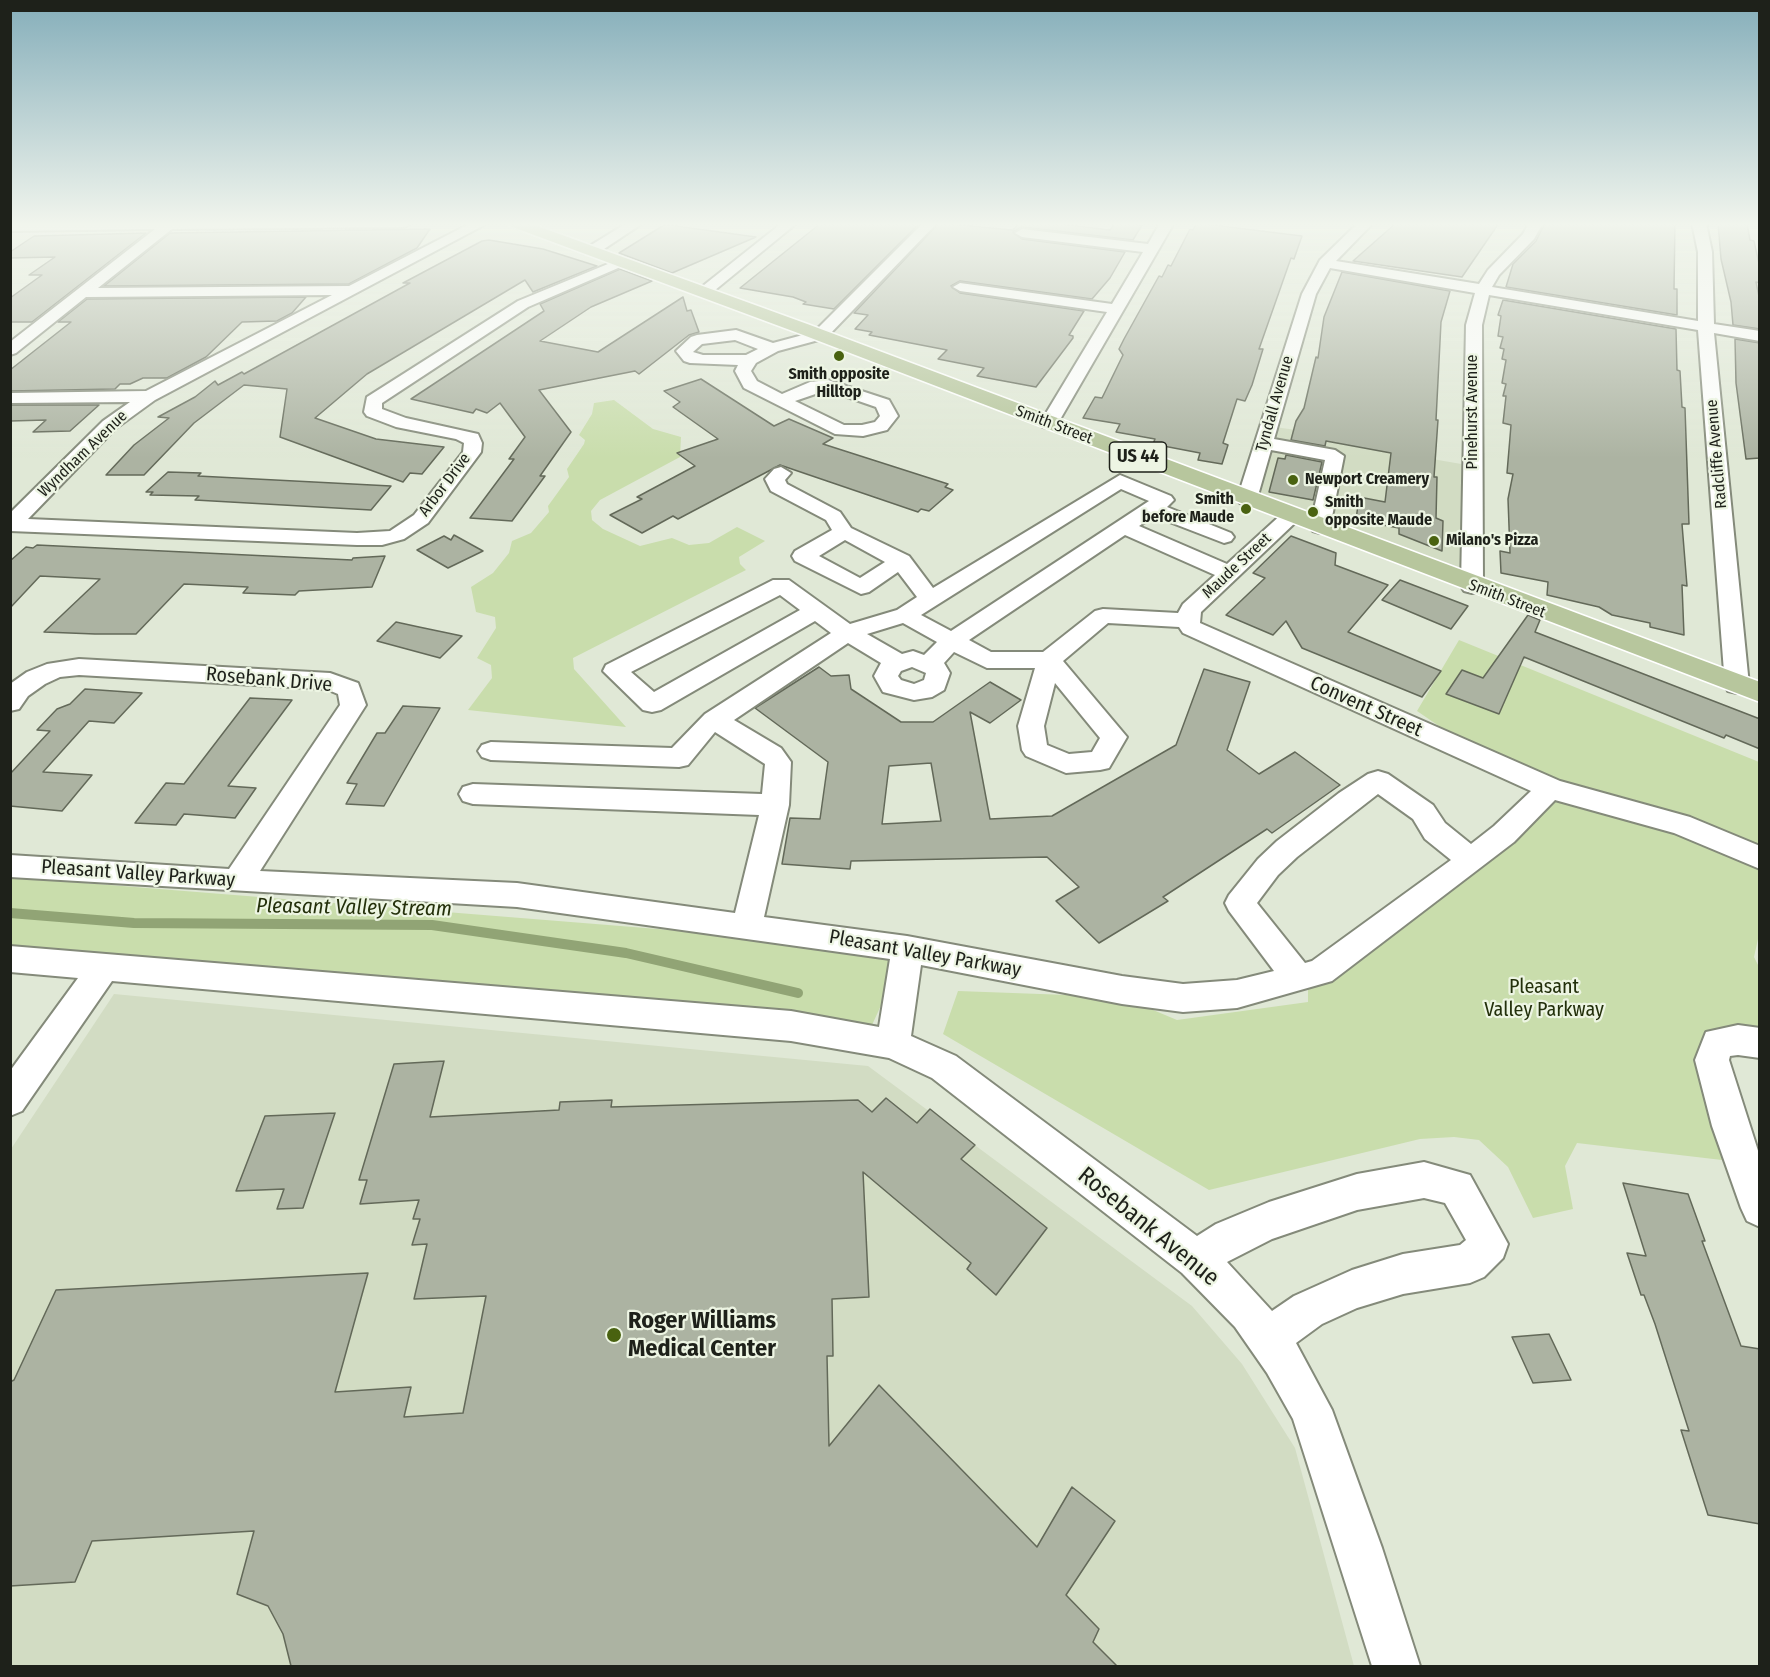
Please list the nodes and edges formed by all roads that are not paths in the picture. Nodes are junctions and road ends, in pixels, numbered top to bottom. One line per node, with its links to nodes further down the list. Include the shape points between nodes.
1 (73, 301): 17 (street)
2 (331, 301): 19 (street, Wyndham Avenue)
3 (530, 301): 28 (street, Arbor Drive, via 373,401 373,412 402,423 461,434 473,443 472,452 421,519 397,535 357,539)
4 (729, 301): 14 (main road, Smith Street / US 44)
5 (853, 301): 14 (street)
6 (1062, 301): 12 (street)
7 (1122, 301): 12 (street)
8 (1307, 301): 23 (street, Tyndall Avenue)
9 (1480, 301): 35 (street, Pinehurst Avenue, via 1474,325)
10 (1551, 301): 13 (street)
11 (1706, 301): 13 (street, Radcliffe Avenue)
12 (1117, 309): 22 (street)
13 (1706, 327): 15 (street); 44 (street, Radcliffe Avenue)
14 (820, 335): 16 (street); 22 (main road, Smith Street / US 44)
15 (1760, 336)
16 (772, 348): 18 (street); 18 (street, via 736,335 697,340 684,351 690,358 703,360)
17 (10, 350)
18 (749, 360): 21 (street, via 743,371 750,384)
19 (149, 396): 20 (street); 28 (street, Wyndham Avenue, via 109,425)
20 (10, 398)
21 (782, 401): 21 (street, via 841,430 863,431 881,426 889,416 883,404 828,385)
22 (1049, 423): 25 (main road, Smith Street / US 44)
23 (1263, 443): 25 (street, Tyndall Avenue); 30 (street, via 1335,456)
24 (781, 473): 31 (street, via 776,479 778,487 833,516)
25 (1247, 499): 27 (main road, Smith Street / US 44)
26 (1153, 507): 29 (street); 32 (street); 36 (street, via 1164,500 1120,481)
27 (1291, 516): 30 (main road, Smith Street / US 44); 34 (street, Maude Street)
28 (11, 524)
29 (1124, 527): 34 (street); 41 (street)
30 (1320, 527): 35 (main road, Smith Street / US 44)
31 (844, 531): 33 (street); 33 (street, via 803,556 861,587)
32 (1224, 537)
33 (901, 561): 36 (street)
34 (1229, 573): 39 (street, Maude Street, via 1191,609)
35 (1472, 586): 44 (main road, Smith Street / US 44)
36 (930, 598): 38 (street)
37 (815, 611): 37 (street, via 781,585 615,671 652,704); 40 (street)
38 (905, 615): 40 (street); 41 (street)
39 (1187, 620): 41 (street, via 1103,616 1049,660 987,660); 49 (street, Convent Street, via 1191,628)
40 (847, 633): 42 (street); 47 (street)
41 (952, 641): 43 (street)
42 (897, 662): 43 (street, via 913,659); 43 (street, via 888,670 888,681 898,690 914,693 935,684 938,673)
43 (929, 663)
44 (1737, 685): 45 (main road, Smith Street / US 44)
45 (1760, 693)
46 (10, 703): 55 (street, Rosebank Drive, via 19,690 36,678 79,667 330,681 349,689 353,705 341,726)
47 (714, 720): 48 (street, via 679,758); 51 (street, via 778,762)
48 (490, 751)
49 (1550, 788): 52 (street, via 1680,824); 53 (street, Pleasant Valley Parkway, via 1504,834)
50 (473, 794): 51 (street)
51 (775, 805): 56 (street)
52 (1760, 858)
53 (1471, 860): 60 (street, Pleasant Valley Parkway, via 1321,972); 60 (street, via 1435,831 1423,812 1378,781 1349,800 1287,849 1240,903)
54 (10, 866): 55 (street, Pleasant Valley Parkway)
55 (237, 881): 56 (street, Pleasant Valley Parkway, via 517,895)
56 (747, 925): 57 (street, Pleasant Valley Parkway)
57 (907, 949): 60 (street, Pleasant Valley Parkway, via 1184,998 1237,994); 62 (street)
58 (10, 959): 59 (street)
59 (105, 966): 62 (street, via 791,1026); 63 (street)
60 (1300, 979)
61 (1760, 1043): 64 (street, via 1718,1043 1712,1060 1730,1126)
62 (893, 1044): 65 (street, Rosebank Avenue, via 944,1067)
63 (10, 1100)
64 (1760, 1208)
65 (1196, 1260): 66 (street, Rosebank Avenue); 66 (street, via 1230,1238 1269,1221 1358,1192 1424,1180 1457,1188 1489,1244 1470,1263 1403,1274 1352,1290 1308,1311)
66 (1268, 1338): 67 (street, Rosebank Avenue, via 1311,1410)
67 (1396, 1666)

